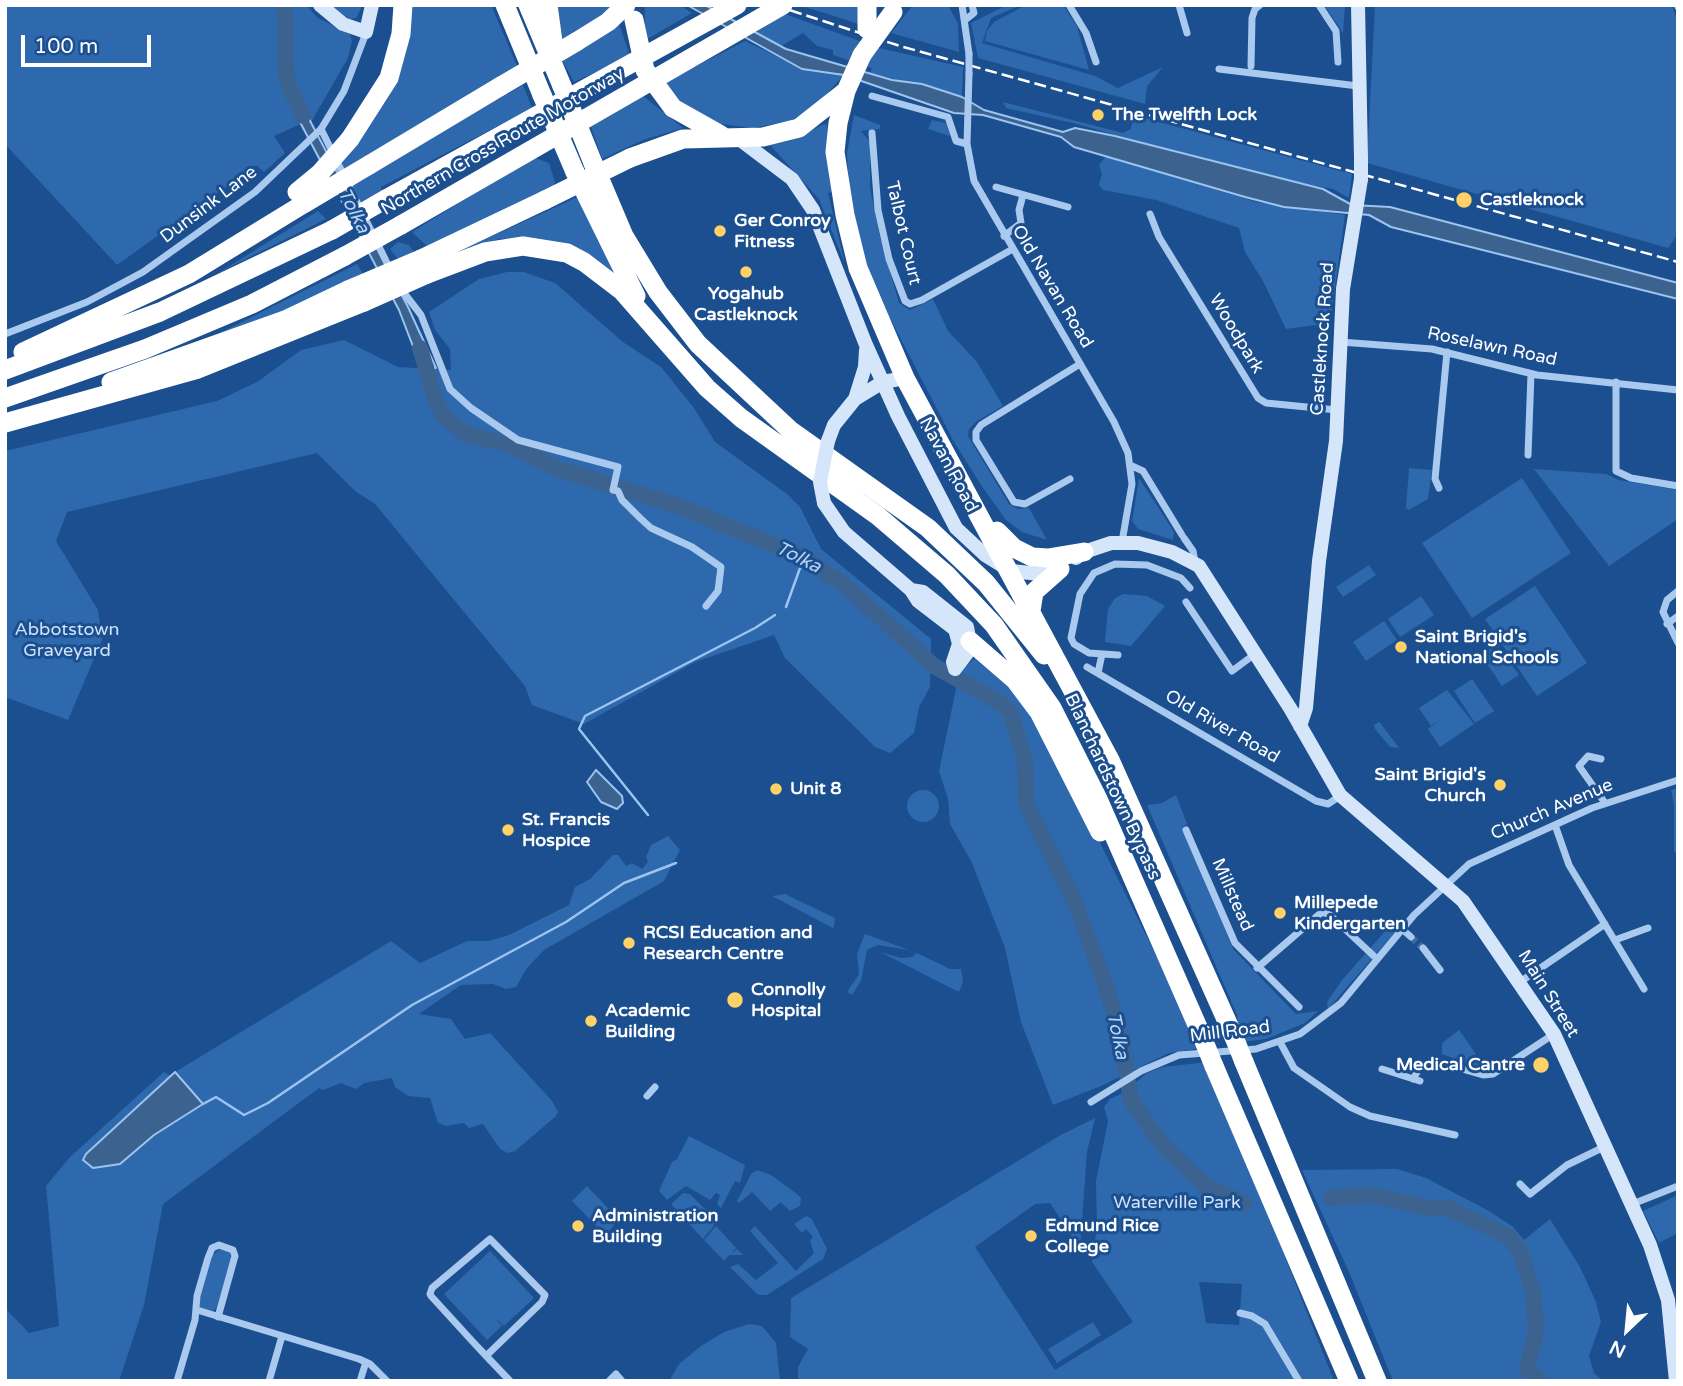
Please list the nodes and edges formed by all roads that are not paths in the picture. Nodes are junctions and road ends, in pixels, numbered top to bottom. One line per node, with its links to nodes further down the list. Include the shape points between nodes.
1 (320, 5): 20 (main road, via 343,24)
2 (372, 5): 20 (main road)
3 (403, 5): 38 (highway, bridge, via 389,78 349,139)
4 (505, 5): 35 (highway, bridge, via 542,95)
5 (528, 5): 27 (highway)
6 (548, 5): 27 (highway)
7 (737, 5): 52 (highway, Northern Cross Route Motorway, bridge, via 332,230 160,312)
8 (783, 5): 58 (highway, Northern Cross Route Motorway, bridge, via 401,225 252,304 145,349)
9 (867, 5): 22 (highway)
10 (962, 5): 19 (street)
11 (972, 5): 19 (street, via 974,13)
12 (1069, 5): 23 (street)
13 (1179, 5): 21 (street)
14 (1260, 5): 25 (street, via 1252,18)
15 (1320, 5): 24 (street, via 1336,31)
16 (1358, 5): 29 (main road, Castleknock Road)
17 (896, 9): 22 (highway, bridge)
18 (632, 10): 33 (highway, bridge, via 645,70 673,108 702,127); 38 (highway, bridge, via 369,165)
19 (965, 20): 34 (street, Old Navan Road, bridge)
20 (366, 32): 31 (street, Dunsink Lane, via 344,91)
21 (1187, 33)
22 (862, 55): 28 (highway, Navan Road)
23 (1096, 62)
24 (1338, 62)
25 (1251, 66)
26 (1219, 69): 29 (street)
27 (561, 84): 35 (highway, bridge)
28 (849, 86): 33 (highway, via 799,128 776,135); 54 (highway, Navan Road, via 835,152 845,215 858,268)
29 (1358, 86): 47 (main road, Castleknock Road, bridge, via 1361,158 1343,289)
30 (872, 96): 34 (street, via 948,117 956,142)
31 (319, 131): 45 (street, Dunsink Lane, via 254,192 143,272 87,302); 77 (street, via 407,300 421,315 450,389 518,440 618,467 613,490 622,500 651,528 721,568 718,591)
32 (872, 133): 42 (street, Talbot Court, via 878,210 905,301 922,300)
33 (732, 138): 43 (highway, bridge, via 683,139 629,158); 48 (main road, Navan Road, via 778,165 802,191 820,225)
34 (967, 144): 41 (street, Old Navan Road, via 974,181)
35 (584, 167): 46 (highway, via 629,286); 90 (highway, via 659,292 698,344 790,430 895,502 958,555 1037,646)
36 (996, 187): 37 (street)
37 (1023, 195): 39 (street); 41 (street, via 1021,223)
38 (301, 197): 50 (highway, via 190,274)
39 (1068, 207)
40 (1150, 214): 60 (street, Woodpark, via 1159,237 1258,398 1265,403)
41 (1004, 236): 42 (street, Old Navan Road)
42 (1011, 250): 51 (street, Old Navan Road)
43 (424, 267): 44 (highway, bridge); 46 (highway, via 523,246 566,253 602,273)
44 (356, 296): 61 (highway, via 102,385); 62 (highway, via 198,369)
45 (5, 334)
46 (663, 338): 109 (highway, Blanchardstown Bypass, via 741,418 910,542 994,625 1038,685 1073,747)
47 (1341, 342): 49 (street, Roselawn Road); 60 (main road, Castleknock Road)
48 (866, 345): 55 (main road, Navan Road); 59 (main road)
49 (1447, 352): 53 (street, Roselawn Road); 68 (street, via 1435,479)
50 (5, 358)
51 (1080, 365): 64 (street, Old Navan Road, via 1115,422); 66 (street, via 976,432 976,440 1014,502 1025,504)
52 (5, 370)
53 (1531, 374): 56 (street, Roselawn Road); 63 (street)
54 (905, 378): 55 (main road); 65 (highway, Navan Road)
55 (883, 382): 59 (main road); 73 (main road, Navan Road, via 956,528 985,555)
56 (1616, 382): 57 (street, Roselawn Road); 67 (street, via 1615,469 1631,478)
57 (1678, 390)
58 (5, 398)
59 (855, 399): 81 (main road, bridge, via 828,440 820,482 824,503 844,532 911,590 923,592 964,623)
60 (1338, 410): 88 (main road, Castleknock Road)
61 (5, 412)
62 (5, 423)
63 (1528, 455)
64 (1132, 466): 69 (street, Old Navan Road); 71 (street, Old Navan Road, via 1143,471 1194,553)
65 (959, 475): 70 (highway, via 995,529 1019,552 1048,558); 73 (highway, Blanchardstown Bypass)
66 (1070, 479)
67 (1678, 486)
68 (1439, 488)
69 (1122, 542): 70 (main road); 71 (main road, via 1155,546)
70 (1084, 552): 72 (main road)
71 (1195, 563): 84 (main road)
72 (1060, 569): 73 (main road); 78 (highway, via 1034,592)
73 (1012, 571): 78 (highway, Blanchardstown Bypass)
74 (1190, 588): 83 (street, via 1181,578 1147,565 1115,564 1098,570 1080,594 1071,638 1079,648)
75 (1678, 592): 80 (street, via 1665,604)
76 (1186, 602): 84 (street, via 1232,671)
77 (706, 606)
78 (1031, 611): 90 (highway, Blanchardstown Bypass)
79 (1678, 616): 80 (street)
80 (1667, 624): 82 (street)
81 (962, 635): 109 (highway, via 1015,680 1039,712)
82 (1678, 643)
83 (1102, 654): 85 (street); 87 (street)
84 (1255, 654): 88 (main road, via 1267,661 1293,693 1302,691); 89 (main road)
85 (1118, 655)
86 (1087, 667): 87 (street, Old River Road)
87 (1098, 673): 93 (street, Old River Road, via 1317,802 1328,804)
88 (1310, 676): 89 (main road, Castleknock Road)
89 (1300, 726): 93 (main road, Main Street)
90 (1095, 736): 122 (highway, Blanchardstown Bypass, bridge, via 1110,760 1234,1037)
91 (1601, 759): 94 (street, via 1588,756 1580,766)
92 (1678, 780): 94 (street, Church Avenue)
93 (1340, 795): 97 (main road, Main Street)
94 (1605, 803): 95 (street, Church Avenue)
95 (1555, 825): 97 (street, Church Avenue, via 1469,864); 98 (street, via 1569,865)
96 (1186, 830): 105 (street, Millstead, via 1231,937)
97 (1446, 884): 100 (street, Mill Road); 107 (main road, Main Street)
98 (1605, 924): 102 (street); 107 (street)
99 (1648, 928): 102 (street)
100 (1402, 929): 101 (street); 104 (street, Mill Road)
101 (1411, 937)
102 (1615, 940): 108 (street)
103 (1423, 948): 106 (street)
104 (1377, 959): 105 (street, via 1331,915 1322,912); 112 (street, Mill Road, via 1329,1015)
105 (1257, 968): 110 (street, Millstead)
106 (1440, 970)
107 (1520, 982): 111 (main road, Main Street)
108 (1644, 989)
109 (1188, 1004): 137 (highway, Blanchardstown Bypass, bridge)
110 (1298, 1007)
111 (1554, 1034): 113 (street, via 1493,1074 1431,1060 1419,1069 1416,1080); 118 (main road, Main Street)
112 (1280, 1042): 116 (street, Mill Road, via 1256,1049 1179,1055); 117 (street, via 1294,1068 1350,1107 1370,1116)
113 (1382, 1069)
114 (655, 1087): 115 (street)
115 (647, 1096)
116 (1091, 1102)
117 (1455, 1135)
118 (1604, 1147): 119 (street, via 1567,1165 1530,1194); 121 (main road, Main Street)
119 (1520, 1184)
120 (1678, 1185): 121 (street)
121 (1630, 1206): 140 (main road, Main Street, via 1664,1282 1673,1330)
122 (1339, 1286): 138 (highway, Blanchardstown Bypass); 139 (highway, via 1356,1313)
123 (197, 1310): 125 (street); 125 (street, via 210,1252 217,1245 231,1248 235,1256); 129 (street)
124 (1240, 1314): 136 (street, via 1265,1324)
125 (218, 1317): 126 (street)
126 (282, 1336): 128 (street); 130 (street)
127 (486, 1356): 127 (street, via 430,1294 432,1287 490,1239 545,1295); 133 (street)
128 (366, 1362): 131 (street); 132 (street)
129 (177, 1381)
130 (269, 1381)
131 (360, 1381)
132 (387, 1381)
133 (510, 1381)
134 (609, 1381): 135 (street, via 616,1374)
135 (622, 1381)
136 (1298, 1381)
137 (1348, 1381)
138 (1377, 1381)
139 (1384, 1381)
140 (1675, 1381)

